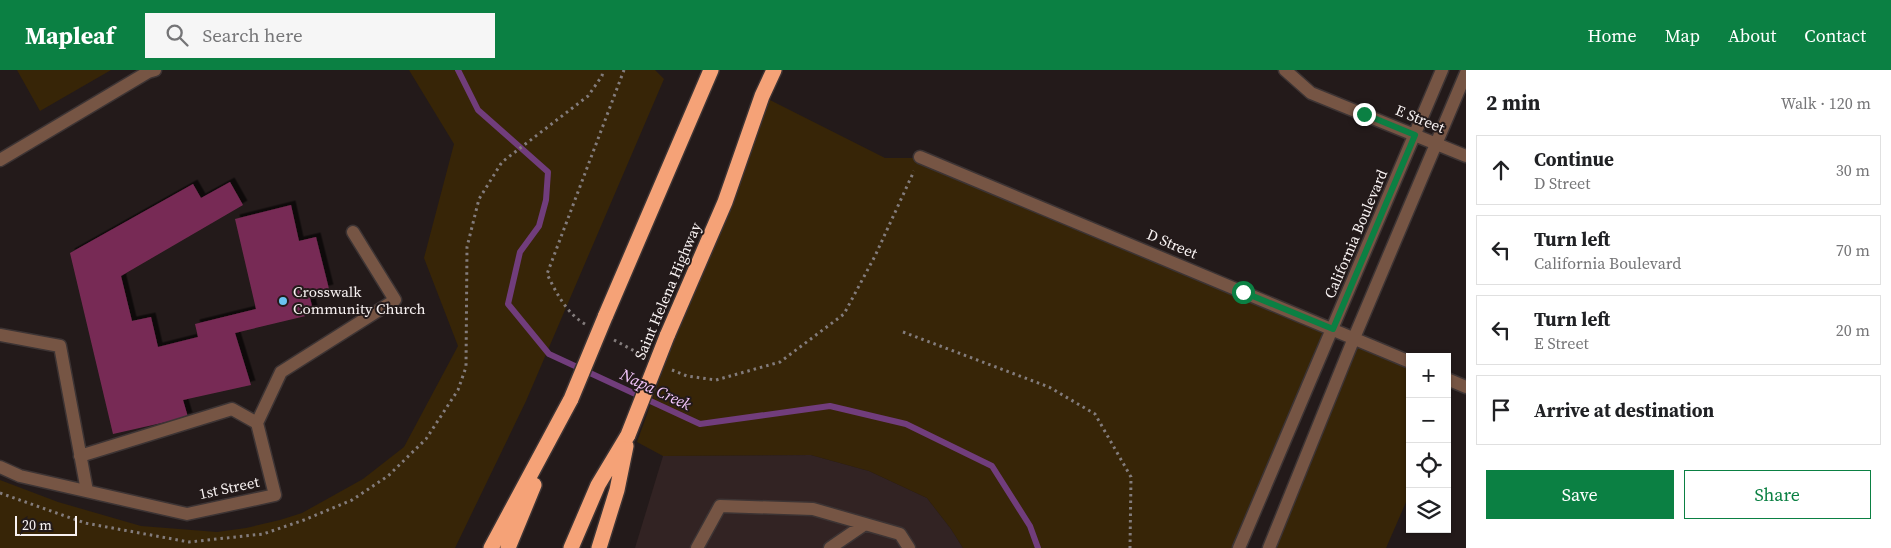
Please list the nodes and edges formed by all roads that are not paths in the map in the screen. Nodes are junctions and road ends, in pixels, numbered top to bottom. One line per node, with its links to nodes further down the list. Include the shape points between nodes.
1 (155, 70): 11 (street)
2 (711, 70): 19 (highway, bridge)
3 (774, 70): 21 (highway, Saint Helena Highway, bridge, via 725,202)
4 (1285, 70): 7 (street, E Street, via 1312,93)
5 (1442, 70): 7 (street, California Boulevard)
6 (1466, 73): 8 (street)
7 (1415, 135): 8 (street, E Street); 13 (street, California Boulevard)
8 (1436, 143): 9 (street, E Street); 15 (street)
9 (1466, 156)
10 (920, 158): 13 (street, D Street)
11 (0, 160)
12 (353, 232): 20 (street, via 395,300 281,372)
13 (1333, 329): 15 (street, D Street); 33 (street, California Boulevard)
14 (0, 335): 22 (street, via 60,346)
15 (1354, 338): 16 (street, D Street); 34 (street)
16 (1406, 360)
17 (1451, 381): 18 (street)
18 (1466, 387)
19 (571, 399): 26 (highway); 27 (highway)
20 (257, 423): 22 (street, via 232,409); 24 (street, 1st Street, via 275,495 187,514)
21 (628, 435): 28 (highway, Saint Helena Highway, via 598,485); 29 (highway, via 617,490)
22 (80, 456): 24 (street)
23 (0, 467): 24 (street, 1st Street, via 20,476)
24 (87, 491)
25 (865, 524): 30 (street, via 813,509 720,506); 31 (street); 32 (street, via 900,534)
26 (491, 548)
27 (508, 548)
28 (571, 548)
29 (599, 548)
30 (697, 548)
31 (830, 548)
32 (909, 548)
33 (1239, 548)
34 (1269, 548)

